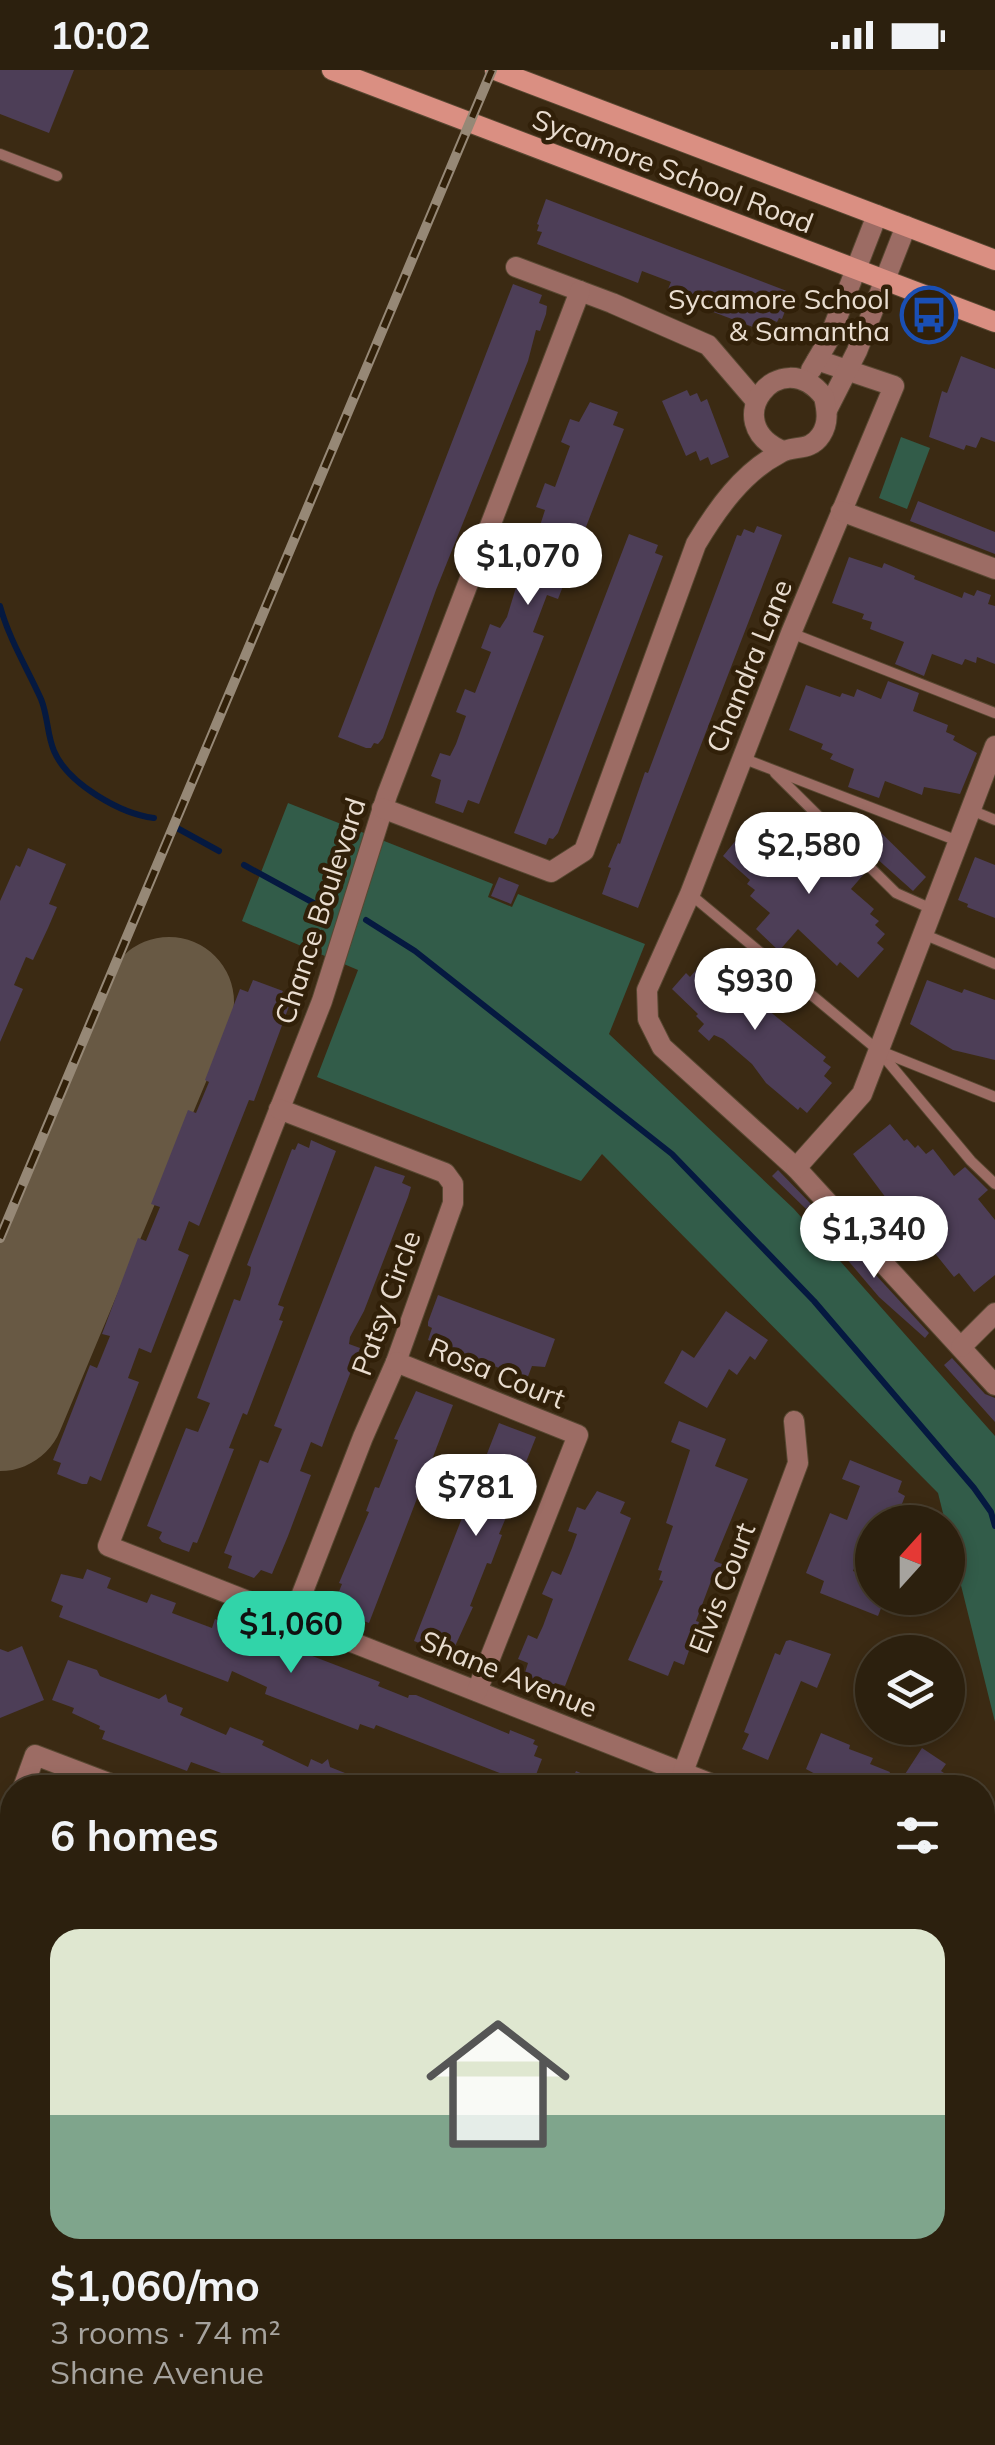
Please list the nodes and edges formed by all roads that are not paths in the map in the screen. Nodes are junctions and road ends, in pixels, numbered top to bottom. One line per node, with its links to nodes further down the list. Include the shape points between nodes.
1 (332, 70): 9 (main road, Sycamore School Road)
2 (495, 70): 5 (main road, Sycamore School Road)
3 (0, 154): 4 (lane)
4 (58, 176)
5 (877, 216): 6 (main road, Sycamore School Road); 9 (street)
6 (906, 226): 7 (main road, Sycamore School Road); 10 (street)
7 (995, 260)
8 (516, 267): 11 (street)
9 (856, 270): 10 (main road, Sycamore School Road); 13 (street)
10 (885, 280): 12 (main road, Sycamore School Road); 14 (street)
11 (580, 291): 16 (street, via 708,346); 26 (street, Chance Boulevard)
12 (995, 322)
13 (818, 360): 14 (street, Chandra Lane); 15 (street)
14 (845, 370): 17 (street); 19 (street, Chandra Lane, via 894,386)
15 (805, 380): 16 (street, via 776,380); 17 (street, via 824,397)
16 (756, 401): 18 (street, via 755,426)
17 (827, 410): 18 (street, via 821,436 810,446)
18 (783, 451): 26 (street, via 722,500 696,544 584,851 552,872)
19 (841, 511): 20 (street); 21 (street, Chandra Lane)
20 (995, 570)
21 (792, 632): 22 (lane); 24 (street, Chandra Lane)
22 (995, 713)
23 (995, 746): 27 (street)
24 (742, 758): 25 (lane); 30 (street, Chandra Lane)
25 (771, 769): 29 (lane); 31 (lane, via 896,893)
26 (382, 808): 36 (street, Chance Boulevard, via 322,1001)
27 (970, 810): 28 (lane); 29 (street)
28 (995, 820)
29 (958, 841): 31 (street)
30 (690, 894): 34 (lane); 37 (street, Chandra Lane, via 648,990 648,1019 662,1046)
31 (932, 909): 32 (street)
32 (923, 934): 33 (lane); 34 (street)
33 (995, 964)
34 (878, 1050): 35 (lane); 37 (street, via 862,1094); 38 (lane)
35 (995, 1096)
36 (279, 1109): 41 (street, Patsy Circle, via 445,1173 453,1184 453,1203); 44 (street, Chance Boulevard)
37 (796, 1168): 40 (street, Chandra Lane)
38 (995, 1184)
39 (995, 1313): 40 (street)
40 (962, 1347): 42 (street, Chandra Lane)
41 (396, 1362): 45 (street, Patsy Circle); 46 (street, Rosa Court, via 578,1435)
42 (995, 1385)
43 (794, 1421): 47 (street, Elvis Court, via 798,1463)
44 (108, 1546): 45 (street, Shane Avenue)
45 (294, 1617): 46 (street, Shane Avenue)
46 (478, 1691): 47 (street, Shane Avenue)
47 (682, 1772): 50 (street, Shane Avenue)
48 (28, 1775): 49 (street, via 35,1755)
49 (88, 1775)
50 (690, 1775)

